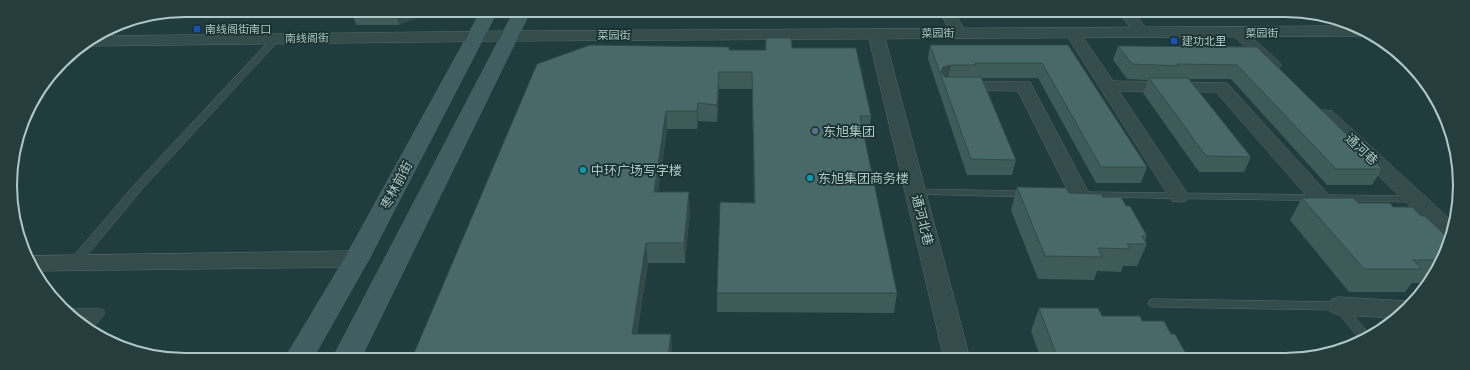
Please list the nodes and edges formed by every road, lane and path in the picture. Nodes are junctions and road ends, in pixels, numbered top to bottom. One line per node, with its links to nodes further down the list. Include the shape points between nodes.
1 (486, 17): 11 (main road, 枣林前街)
2 (519, 17): 12 (main road)
3 (950, 17): 6 (street)
4 (1130, 17): 8 (street)
5 (1352, 31): 9 (street, 菜园街)
6 (958, 33): 7 (street, 菜园街); 10 (street, 菜园街)
7 (1073, 33): 8 (street, 菜园街); 17 (street)
8 (1142, 33): 9 (street, 菜园街)
9 (1239, 33): 15 (street)
10 (876, 34): 12 (street, 菜园街); 19 (street, 通河北巷)
11 (475, 36): 12 (street, 菜园街); 13 (street, 南线阁街); 26 (main road, 枣林前街)
12 (509, 36): 36 (main road)
13 (277, 38): 14 (street, 南线阁街); 27 (lane, via 139,186)
14 (99, 41)
15 (1284, 76)
16 (948, 86): 21 (street, via 1024,86)
17 (1107, 86): 22 (street); 23 (street, via 1221,87)
18 (1313, 102): 24 (street, 通河巷)
19 (916, 192): 20 (lane); 37 (street, 通河北巷)
20 (1041, 194)
21 (1072, 194): 22 (lane)
22 (1179, 196): 23 (lane)
23 (1320, 198): 24 (lane)
24 (1415, 199): 25 (street, 通河巷)
25 (1447, 229)
26 (357, 259): 27 (street); 35 (main road, 枣林前街)
27 (75, 262): 28 (street)
28 (36, 263)
29 (1154, 303): 30 (lane)
30 (1339, 306): 31 (street); 34 (lane)
31 (1398, 309)
32 (76, 313): 33 (lane, via 99,312)
33 (89, 323)
34 (1362, 334)
35 (302, 353)
36 (350, 353)
37 (956, 353)

